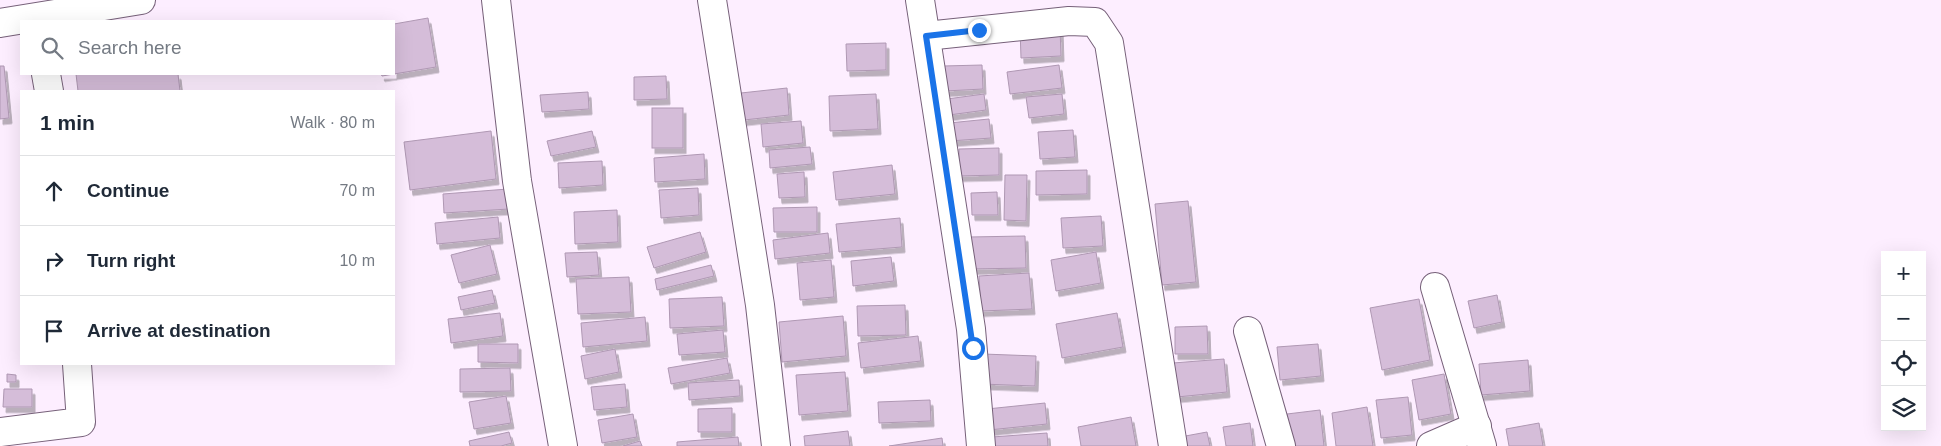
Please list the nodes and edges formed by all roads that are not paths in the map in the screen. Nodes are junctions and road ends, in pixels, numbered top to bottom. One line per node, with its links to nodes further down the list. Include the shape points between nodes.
1 (141, 0): 5 (street)
2 (496, 0): 16 (street, via 517,182)
3 (712, 0): 17 (street, via 760,305)
4 (920, 0): 8 (street)
5 (38, 19)
6 (20, 21): 7 (street)
7 (0, 23)
8 (926, 36): 18 (street, via 971,329); 19 (street, via 1068,21 1095,22 1110,43)
9 (46, 75): 10 (street)
10 (48, 90)
11 (1435, 287): 15 (street)
12 (1248, 331): 20 (street)
13 (77, 365): 14 (street, via 81,422)
14 (0, 432)
15 (1480, 436): 21 (street)
16 (563, 446)
17 (776, 446)
18 (981, 446)
19 (1173, 446)
20 (1281, 446)
21 (1431, 446)

